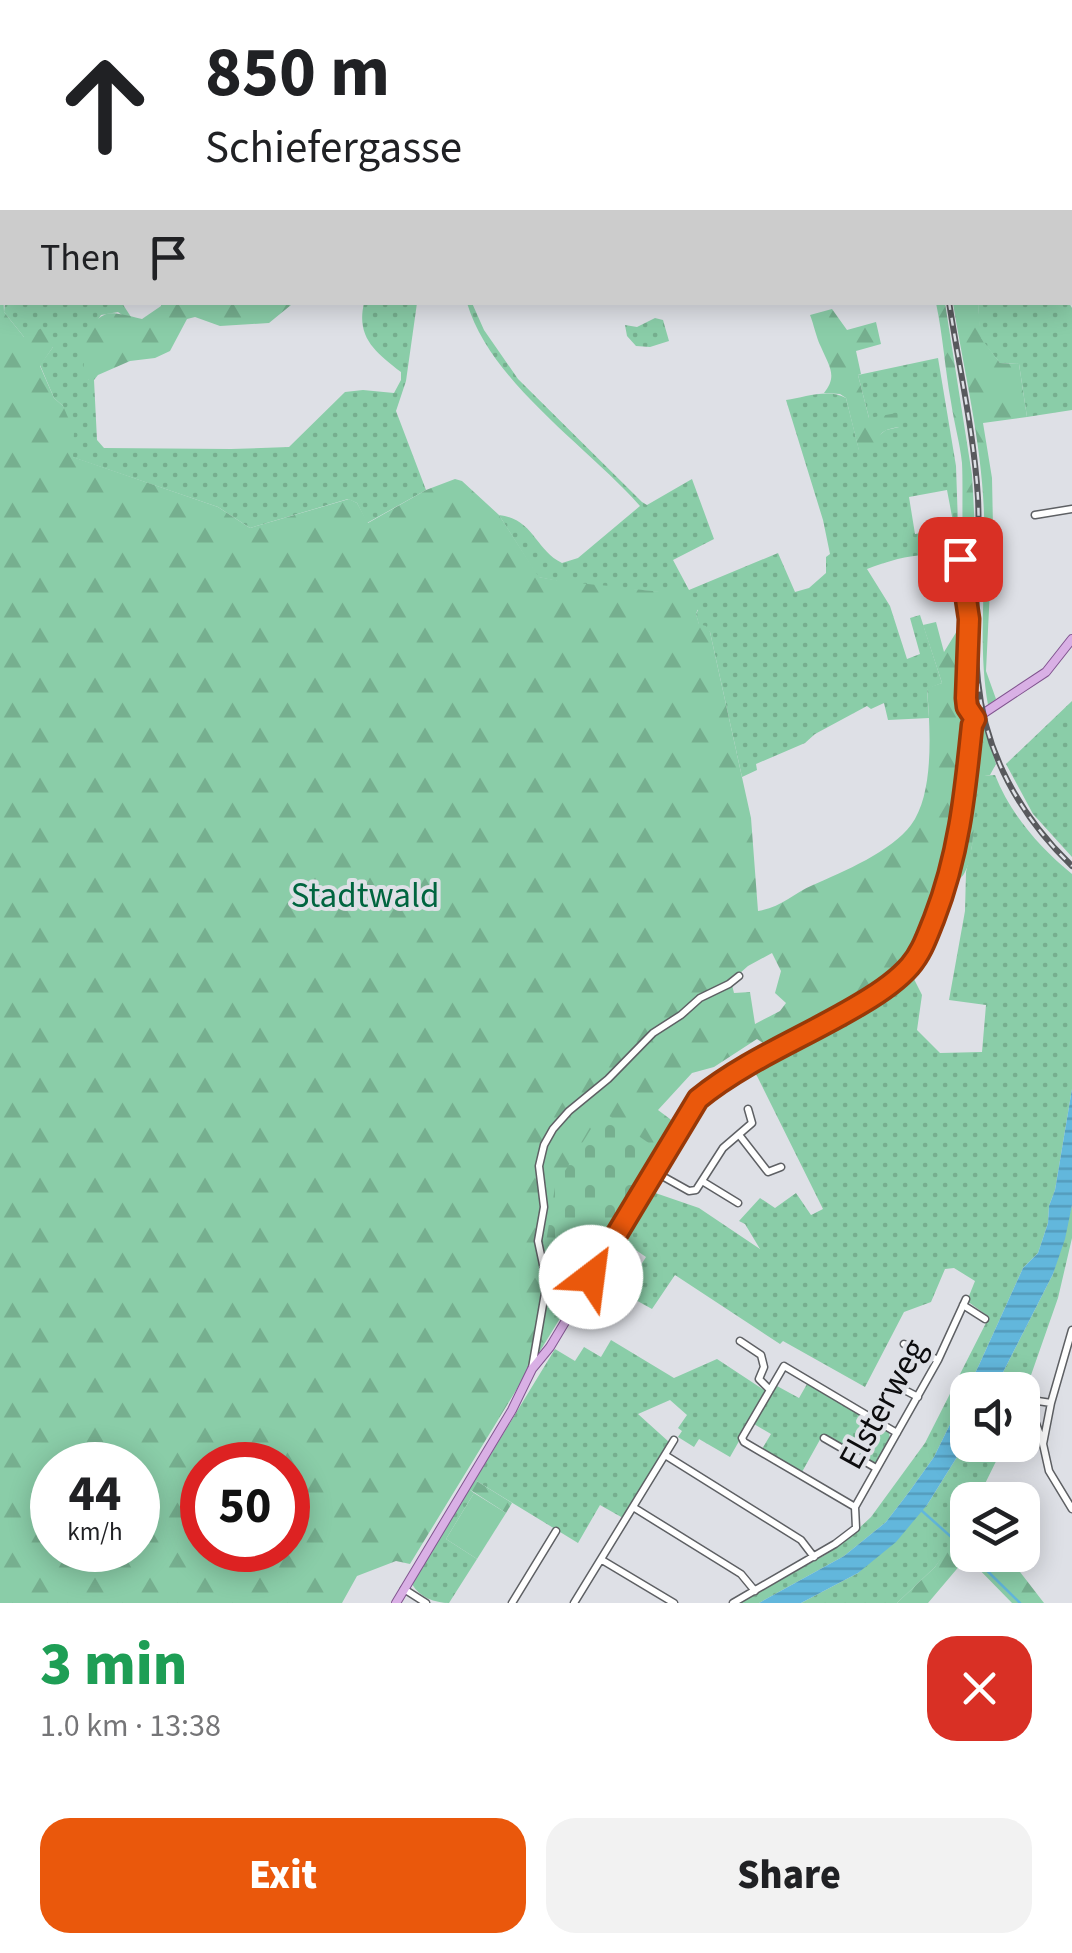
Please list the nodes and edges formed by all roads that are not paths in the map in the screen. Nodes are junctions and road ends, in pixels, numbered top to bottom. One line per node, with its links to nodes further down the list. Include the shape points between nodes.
1 (1072, 509): 2 (street)
2 (1035, 515)
3 (960, 559): 5 (street, via 969,619 966,698)
4 (1072, 640): 5 (main road, via 1046,672)
5 (975, 719): 10 (main road, via 960,830 920,953 862,1003 698,1099)
6 (739, 976): 18 (street, via 654,1034 569,1112 544,1145 538,1241 545,1293)
7 (748, 1109): 8 (street, via 752,1124)
8 (740, 1136): 9 (street, via 768,1175); 11 (street, via 723,1148)
9 (780, 1167)
10 (655, 1172): 11 (street, via 689,1190); 18 (main road)
11 (702, 1181): 12 (street)
12 (738, 1202)
13 (985, 1318): 17 (street, Elsterweg, via 964,1302)
14 (1072, 1330): 22 (street)
15 (740, 1341): 20 (street, via 761,1356 758,1379)
16 (904, 1344): 17 (street)
17 (938, 1360): 21 (street, Elsterweg)
18 (532, 1369): 35 (main road)
19 (896, 1386): 21 (street)
20 (770, 1390): 23 (street, via 784,1366); 29 (street, via 744,1442)
21 (918, 1397): 23 (street, Elsterweg)
22 (1051, 1402): 26 (street); 26 (street, via 1034,1405)
23 (896, 1433): 28 (street, Elsterweg)
24 (824, 1438): 28 (street)
25 (674, 1440): 27 (street)
26 (1043, 1444): 31 (street)
27 (664, 1455): 30 (street); 33 (street, via 800,1540)
28 (876, 1468): 29 (street, Elsterweg)
29 (855, 1506): 33 (street, Elsterweg, via 856,1528)
30 (633, 1508): 34 (street); 36 (street, via 742,1574)
31 (1072, 1509)
32 (556, 1531): 39 (street)
33 (814, 1557): 36 (street)
34 (602, 1560): 40 (street); 41 (street)
35 (404, 1589): 37 (main road); 38 (street)
36 (755, 1590): 42 (street)
37 (396, 1603)
38 (426, 1603)
39 (512, 1603)
40 (574, 1603)
41 (674, 1603)
42 (733, 1603)

